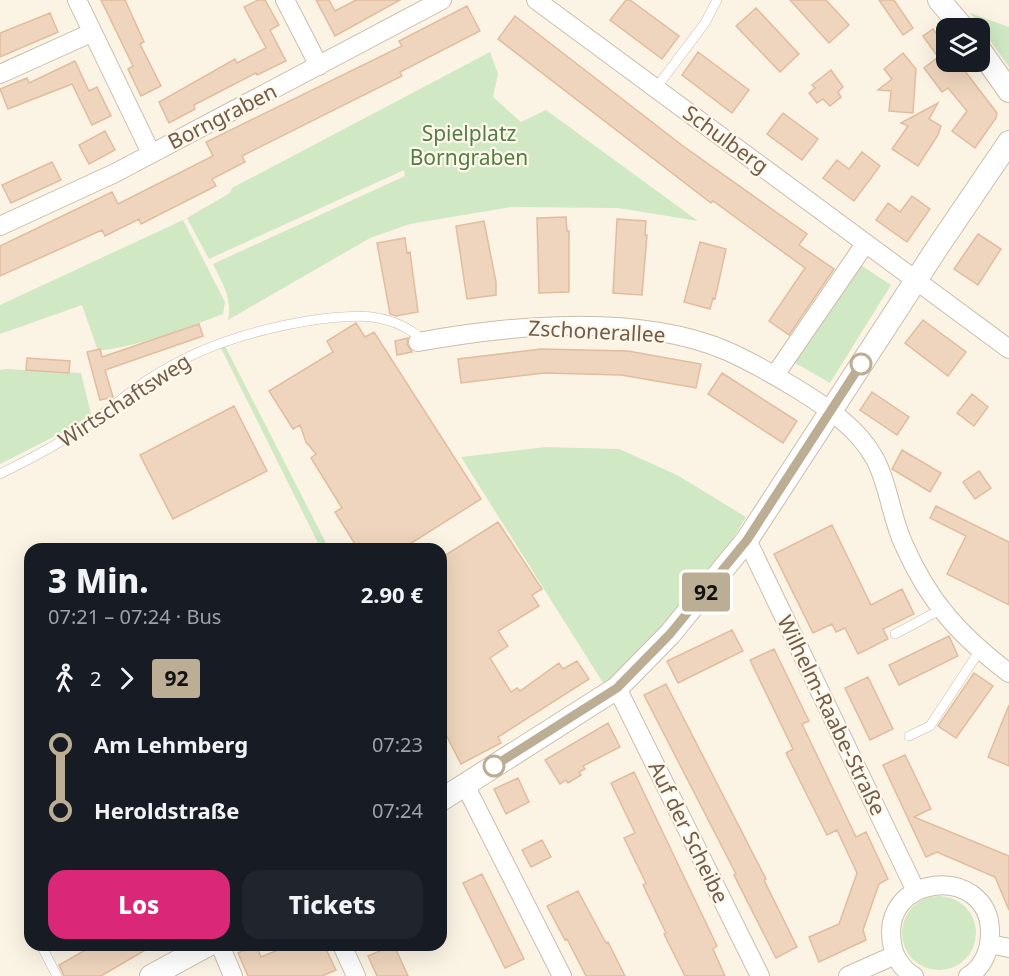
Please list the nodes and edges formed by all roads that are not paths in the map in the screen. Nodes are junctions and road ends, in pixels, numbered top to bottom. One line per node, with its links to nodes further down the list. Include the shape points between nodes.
1 (77, 0): 8 (street)
2 (285, 0): 10 (street)
3 (442, 0): 10 (street, Borngraben)
4 (536, 0): 12 (street, Schulberg)
5 (717, 0): 12 (lane, via 705,23)
6 (939, 0): 7 (street)
7 (954, 18)
8 (91, 33): 11 (street); 15 (street)
9 (990, 64): 13 (street)
10 (319, 66): 15 (street, Borngraben)
11 (0, 74)
12 (656, 88): 17 (street, Schulberg)
13 (1009, 91)
14 (1009, 142): 18 (street)
15 (151, 153): 16 (street, Borngraben)
16 (0, 226)
17 (865, 244): 18 (street, Schulberg); 21 (street)
18 (916, 280): 20 (street, Schulberg); 22 (street)
19 (418, 342): 21 (street, Zschonerallee, via 535,326 659,332 725,350); 23 (lane, Wirtschaftsweg, via 416,334 394,321 366,314 243,334 147,380 63,441)
20 (1009, 349)
21 (775, 375): 22 (street, Zschonerallee)
22 (831, 410): 24 (street); 25 (street, Zschonerallee, via 873,456 904,545)
23 (0, 474)
24 (747, 540): 29 (street, via 670,634); 33 (street, Wilhelm-Raabe-Straße)
25 (940, 610): 26 (lane); 27 (street, Zschonerallee)
26 (895, 634)
27 (980, 650): 28 (street, Zschonerallee); 30 (lane, via 930,726)
28 (1009, 673)
29 (617, 688): 31 (street); 46 (street, Auf der Scheibe)
30 (909, 736)
31 (465, 785): 32 (street); 45 (street)
32 (447, 796)
33 (916, 891): 34 (street, via 930,885 955,886 971,894 984,909 990,925); 40 (street, via 893,916 890,935)
34 (990, 944): 35 (street); 49 (street, via 984,959)
35 (1009, 948)
36 (44, 951): 41 (lane)
37 (197, 951): 42 (street)
38 (223, 951): 43 (street)
39 (345, 951): 44 (street)
40 (895, 956): 47 (street); 48 (street)
41 (57, 976)
42 (151, 976)
43 (233, 976)
44 (356, 976)
45 (562, 976)
46 (760, 976)
47 (848, 976)
48 (914, 976)
49 (968, 976)

